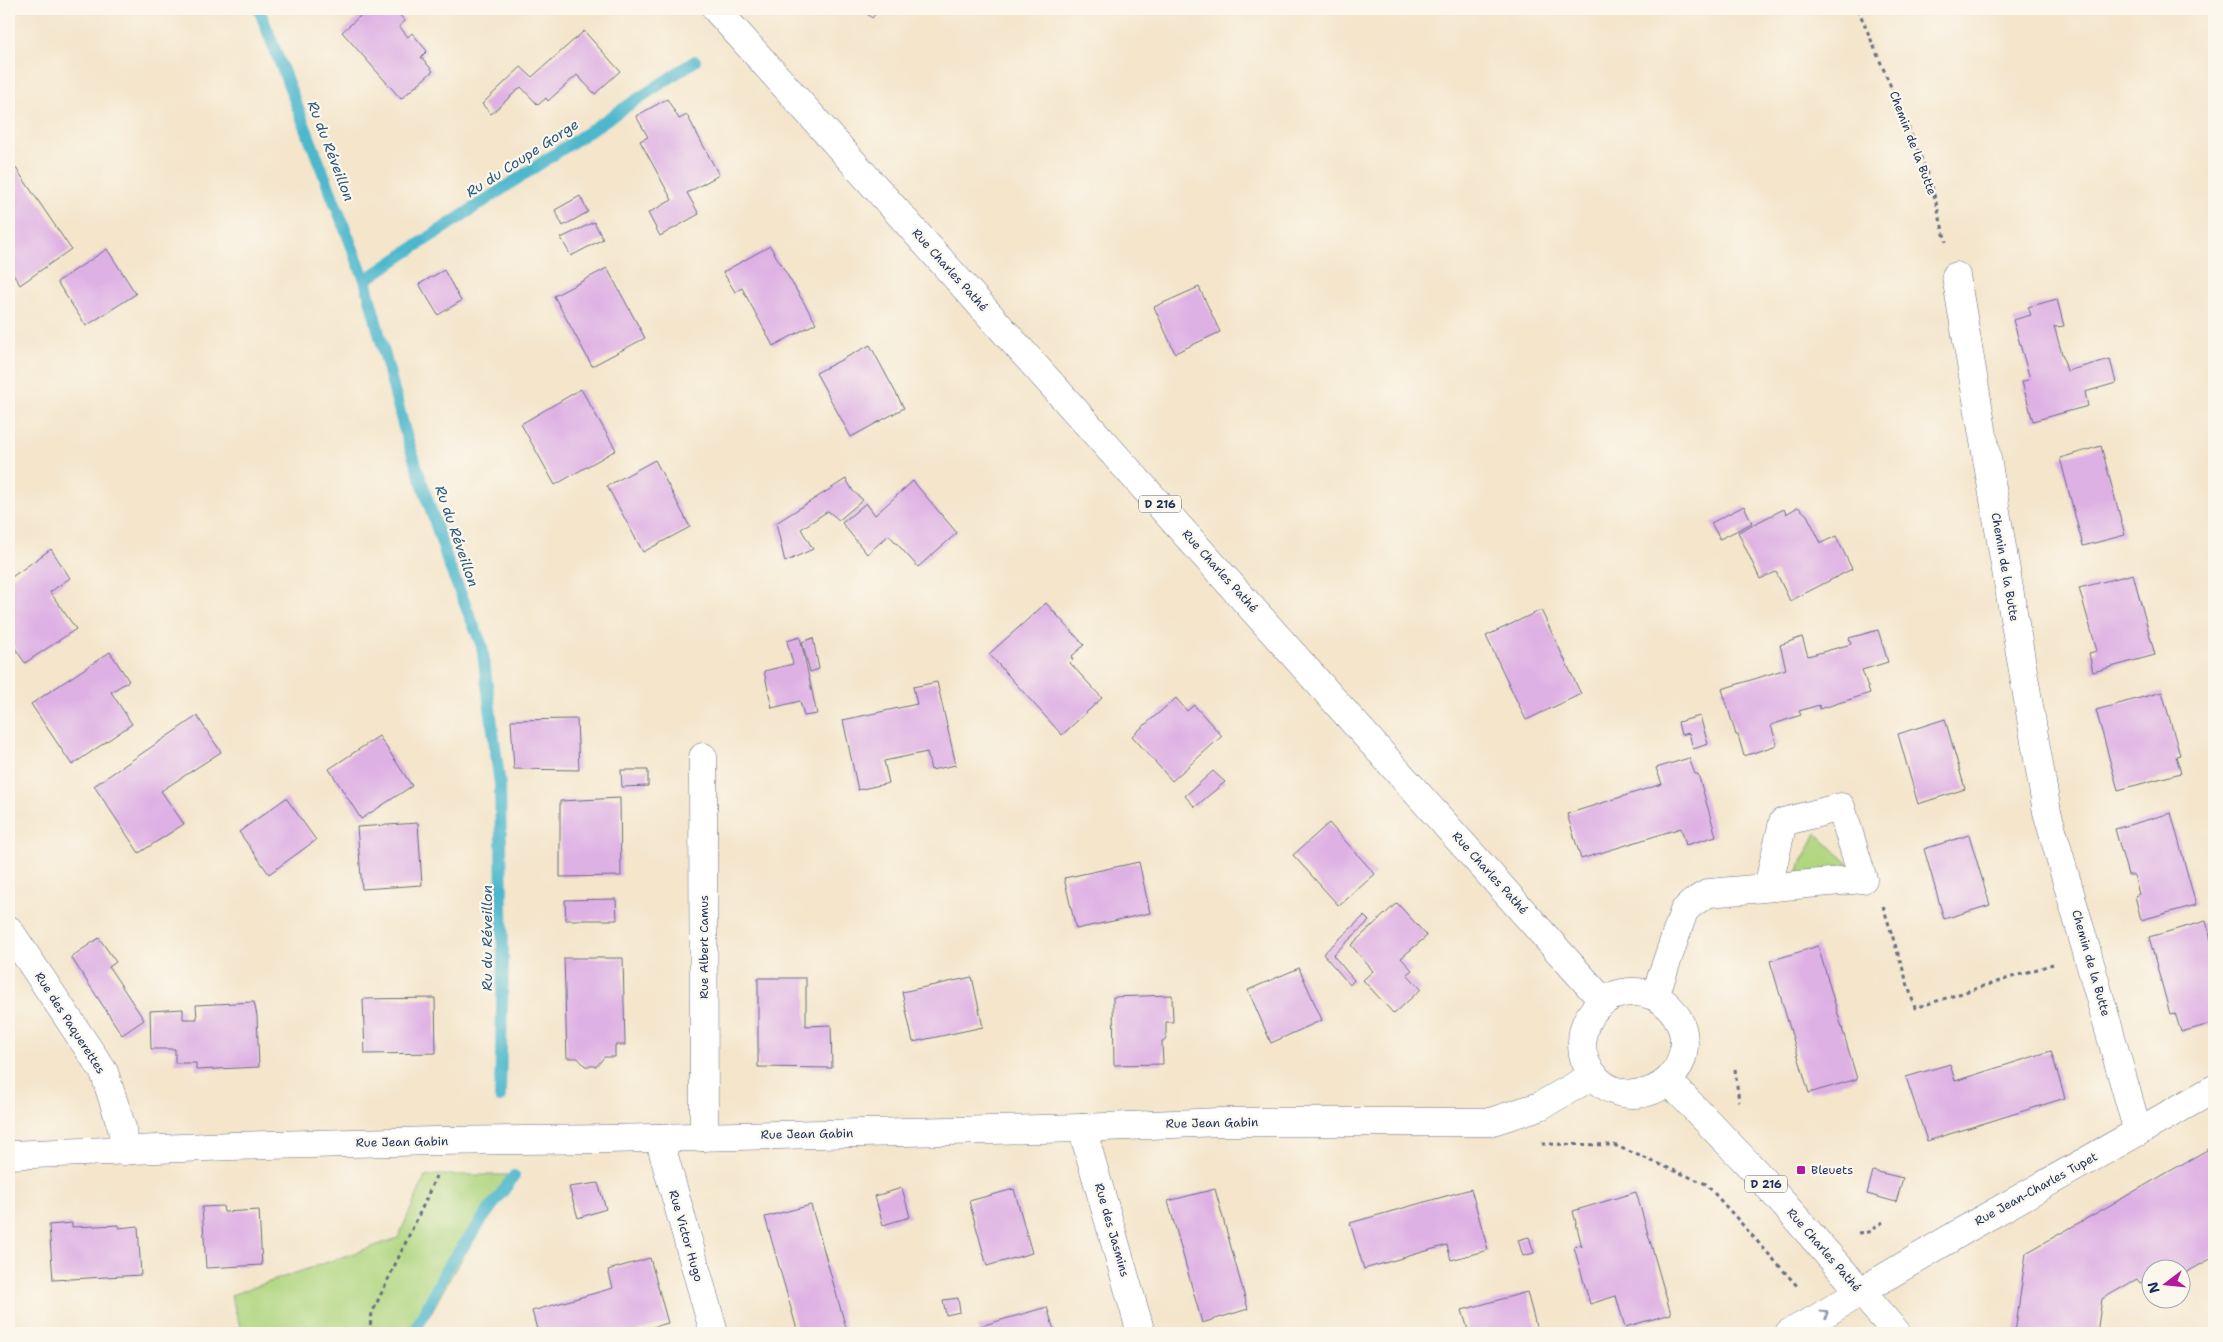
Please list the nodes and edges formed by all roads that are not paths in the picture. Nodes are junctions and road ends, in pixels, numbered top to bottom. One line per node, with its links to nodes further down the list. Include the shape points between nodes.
1 (716, 9): 7 (street, Rue Charles Pathé / D 216)
2 (1956, 276): 12 (street, Chemin de la Butte, via 2047,812)
3 (703, 757): 13 (street, Rue Albert Camus)
4 (1768, 887): 4 (street, via 1863,879 1841,807 1783,822); 6 (street, via 1709,893 1691,903 1684,911)
5 (9, 930): 15 (street, Rue des Paquerettes, via 104,1072 122,1128)
6 (1655, 996): 7 (street, via 1626,991); 9 (street, via 1670,1005 1685,1036 1684,1054)
7 (1603, 1001): 8 (street, via 1583,1030 1582,1048)
8 (1594, 1076): 9 (street, via 1609,1088 1624,1093 1639,1094); 11 (street, Rue Jean Gabin, via 1540,1106 1490,1122 1219,1122)
9 (1666, 1083): 17 (street, Rue Charles Pathé / D 216, via 1679,1092 1752,1168)
10 (2214, 1089): 12 (street, Rue Jean-Charles Tupet)
11 (1082, 1128): 13 (street, Rue Jean Gabin); 19 (street, Rue des Jasmins)
12 (2138, 1132): 17 (street, Rue Jean-Charles Tupet)
13 (704, 1137): 14 (street, Rue Jean Gabin)
14 (659, 1138): 15 (street, Rue Jean Gabin); 18 (street, Rue Victor Hugo)
15 (124, 1151): 16 (street, Rue Jean Gabin)
16 (9, 1155)
17 (1860, 1292): 20 (street, Rue Jean-Charles Tupet, one-way to 17); 21 (street, Rue Charles Pathé / D 216)
18 (714, 1333)
19 (1141, 1333)
20 (1789, 1333)
21 (1897, 1333)

